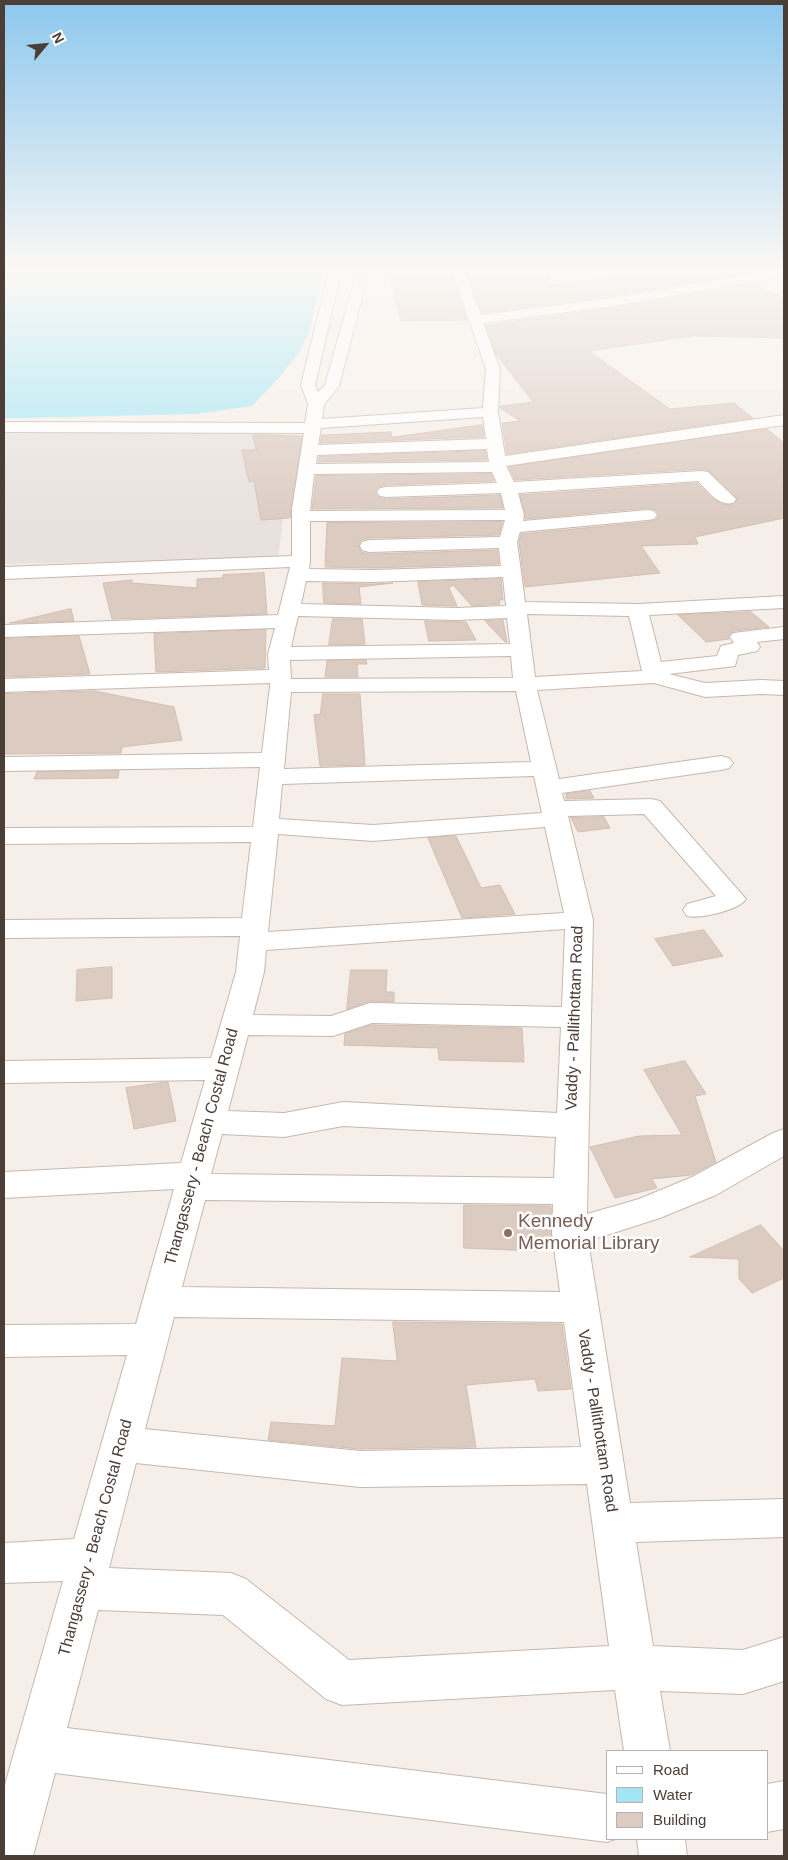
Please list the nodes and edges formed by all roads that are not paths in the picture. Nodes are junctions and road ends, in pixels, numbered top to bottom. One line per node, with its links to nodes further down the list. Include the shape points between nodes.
1 (315, 355): 7 (street, via 308,385)
2 (341, 355): 7 (street)
3 (488, 355): 4 (street, Vaddy - Pallithottam Road, via 493,369)
4 (490, 412): 7 (street); 9 (street, Vaddy - Pallithottam Road)
5 (784, 420): 9 (street)
6 (4, 427): 7 (street)
7 (312, 435): 9 (street); 12 (street, Thangassery - Beach Costal Road)
8 (386, 492): 9 (street, via 438,488)
9 (505, 492): 10 (street, via 702,476); 11 (street); 12 (street); 13 (street); 15 (street, Vaddy - Pallithottam Road)
10 (727, 499)
11 (648, 515)
12 (301, 516): 14 (street, Thangassery - Beach Costal Road)
13 (369, 546)
14 (300, 568): 15 (street, via 373,576); 16 (street); 20 (street, Thangassery - Beach Costal Road)
15 (511, 571): 18 (street, Vaddy - Pallithottam Road)
16 (4, 573)
17 (784, 602): 19 (street)
18 (516, 610): 19 (street); 20 (street, via 457,614); 23 (street, Vaddy - Pallithottam Road)
19 (638, 610): 25 (street)
20 (289, 615): 21 (street); 24 (street, Thangassery - Beach Costal Road)
21 (4, 631)
22 (784, 633): 25 (street, via 740,637 750,648 728,650 727,661)
23 (521, 650): 24 (street); 26 (street, Vaddy - Pallithottam Road)
24 (280, 672): 26 (street); 27 (street); 31 (street, Thangassery - Beach Costal Road)
25 (653, 674): 26 (street); 28 (street, via 705,690)
26 (525, 684): 32 (street, Vaddy - Pallithottam Road)
27 (4, 685)
28 (784, 688)
29 (721, 763): 32 (street)
30 (4, 764): 31 (street)
31 (272, 768): 32 (street); 33 (street, Thangassery - Beach Costal Road)
32 (551, 796): 33 (street, via 373,833); 35 (street, via 651,806 733,899); 36 (street, Vaddy - Pallithottam Road)
33 (265, 830): 34 (street); 38 (street, Thangassery - Beach Costal Road)
34 (4, 836)
35 (697, 910)
36 (579, 920): 38 (street); 39 (street, Vaddy - Pallithottam Road)
37 (4, 929): 38 (street)
38 (254, 934): 40 (street, Thangassery - Beach Costal Road, via 250,972)
39 (576, 1018): 40 (street, via 370,1013 333,1026); 44 (street, Vaddy - Pallithottam Road)
40 (236, 1024): 41 (street, Thangassery - Beach Costal Road)
41 (224, 1069): 42 (street); 43 (street, Thangassery - Beach Costal Road)
42 (4, 1072)
43 (210, 1122): 44 (street, via 284,1125 343,1114); 46 (street, Thangassery - Beach Costal Road)
44 (572, 1126): 48 (street, Vaddy - Pallithottam Road)
45 (784, 1141): 49 (street, via 704,1186 648,1209)
46 (193, 1181): 47 (street); 48 (street); 50 (street, Thangassery - Beach Costal Road)
47 (4, 1185)
48 (570, 1191): 49 (street, Vaddy - Pallithottam Road)
49 (569, 1233): 51 (street, Vaddy - Pallithottam Road)
50 (160, 1302): 51 (street); 52 (street, Thangassery - Beach Costal Road)
51 (579, 1306): 55 (street, Vaddy - Pallithottam Road)
52 (150, 1339): 53 (street); 54 (street, Thangassery - Beach Costal Road)
53 (4, 1341)
54 (122, 1444): 55 (street, via 360,1469); 59 (street, Thangassery - Beach Costal Road)
55 (603, 1465): 57 (street, Vaddy - Pallithottam Road)
56 (784, 1518): 57 (street)
57 (612, 1523): 61 (street, Vaddy - Pallithottam Road)
58 (4, 1563): 59 (street)
59 (87, 1573): 61 (street, via 231,1594 342,1683); 62 (street, Thangassery - Beach Costal Road)
60 (784, 1659): 61 (street, via 743,1672)
61 (634, 1667): 63 (street, Vaddy - Pallithottam Road)
62 (39, 1748): 66 (street); 68 (street, Thangassery - Beach Costal Road)
63 (647, 1750)
64 (784, 1805): 65 (street)
65 (768, 1808)
66 (606, 1818)
67 (661, 1840): 69 (street)
68 (9, 1856)
69 (663, 1856)

